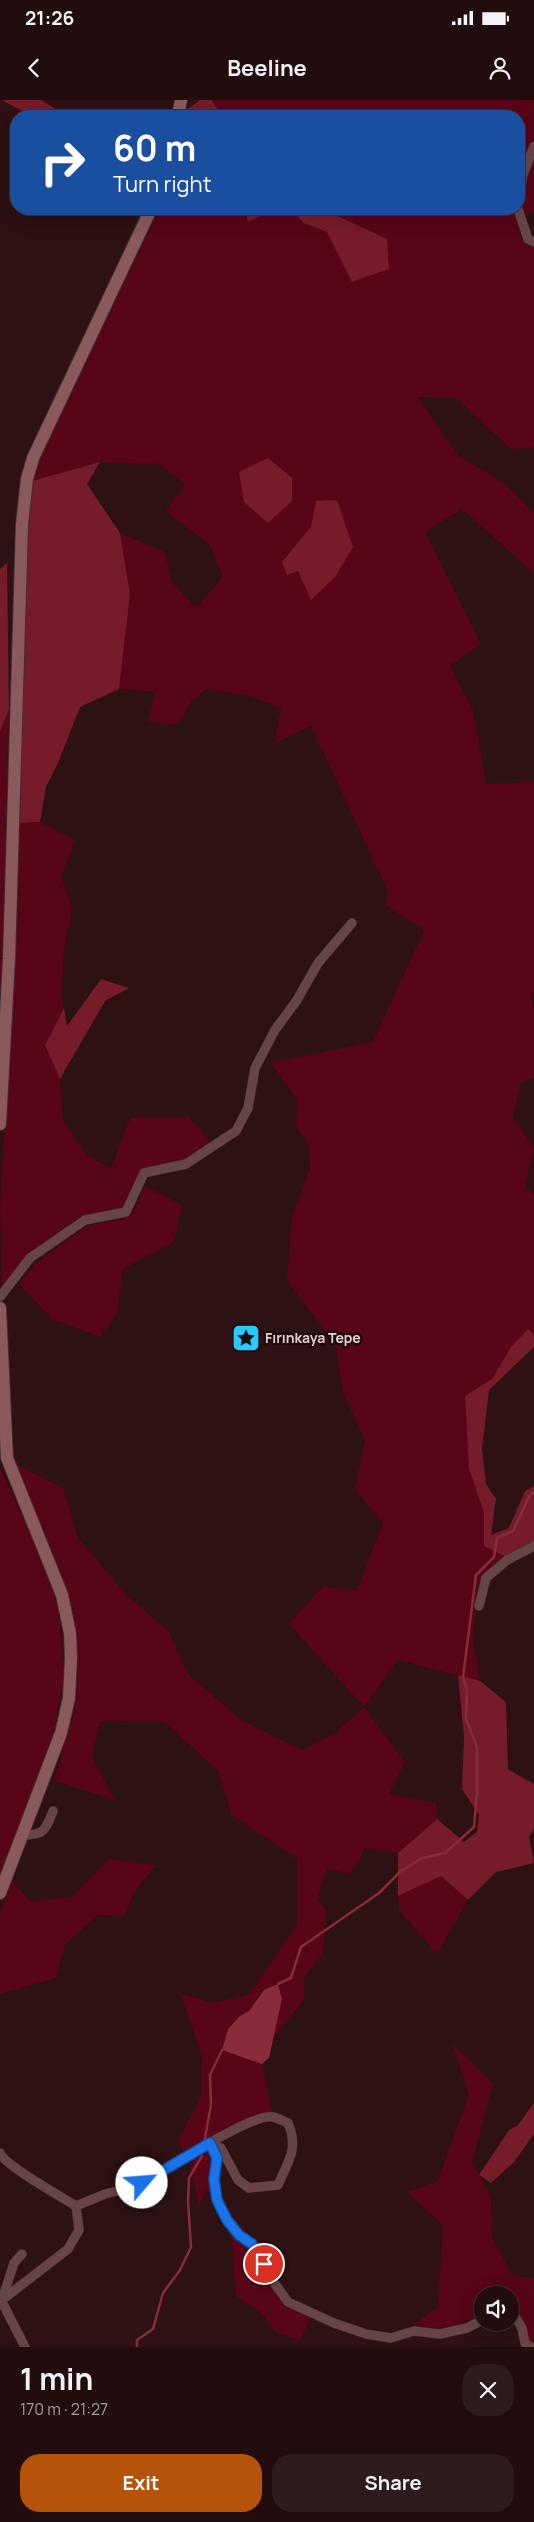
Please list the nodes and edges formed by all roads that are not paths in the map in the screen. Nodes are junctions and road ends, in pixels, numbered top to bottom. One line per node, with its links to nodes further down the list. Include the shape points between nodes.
1 (534, 146): 2 (street)
2 (525, 169)
3 (148, 215): 7 (street, via 53,412 27,479 22,524 9,959)
4 (520, 215): 5 (street, via 528,239)
5 (534, 242)
6 (352, 923): 8 (street, via 318,963 275,1030 255,1068 248,1108 236,1131 186,1164 144,1173 126,1212 85,1220 30,1258)
7 (0, 1124)
8 (0, 1297)
9 (0, 1308): 13 (street, via 7,1458 62,1595 70,1633 69,1698 61,1734)
10 (534, 1546): 11 (street, via 507,1560 486,1578)
11 (479, 1606)
12 (53, 1811): 13 (street, via 47,1828 38,1835)
13 (22, 1835): 14 (street)
14 (0, 1893)
15 (210, 2143): 15 (street, via 221,2148 238,2180 249,2188 278,2185 291,2155 294,2138 288,2123 272,2116 226,2133); 17 (street, via 137,2186); 21 (street, via 217,2158 214,2179 217,2200 227,2220 239,2235 252,2244 288,2302 334,2324 391,2338 414,2331 440,2334)
16 (0, 2157): 17 (street)
17 (76, 2206): 19 (street, via 79,2230 68,2249)
18 (22, 2254): 19 (street, via 14,2263)
19 (1, 2299): 22 (street)
20 (519, 2323): 23 (street, via 525,2343)
21 (474, 2325)
22 (25, 2347)
23 (531, 2347)

